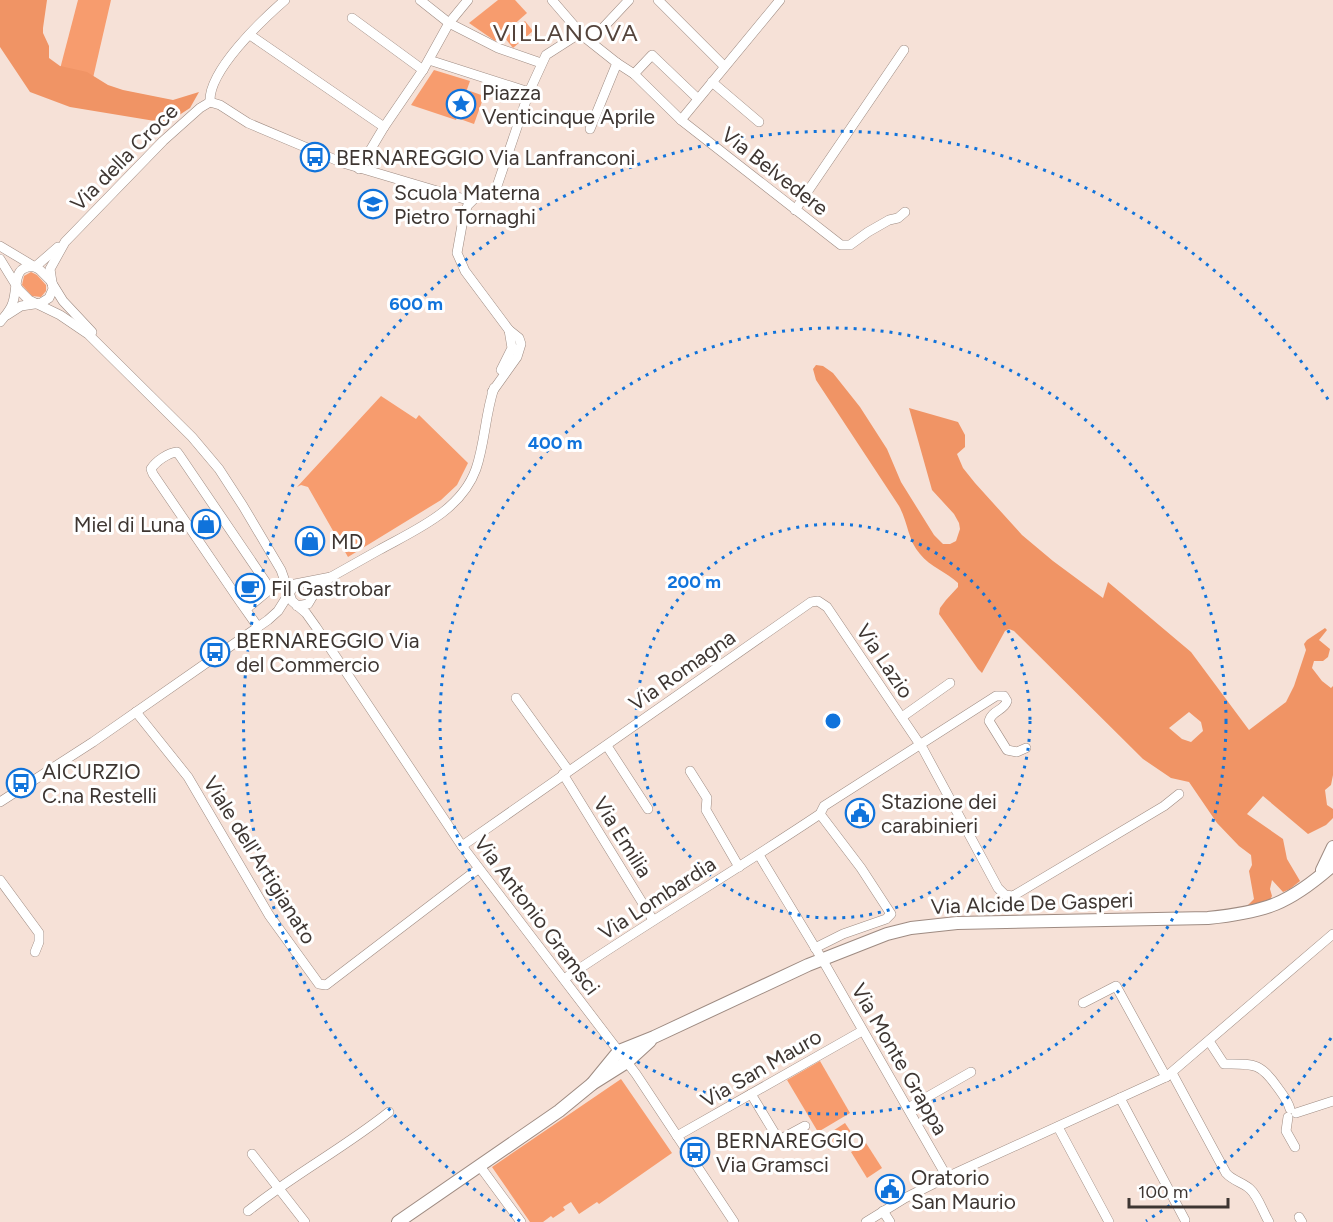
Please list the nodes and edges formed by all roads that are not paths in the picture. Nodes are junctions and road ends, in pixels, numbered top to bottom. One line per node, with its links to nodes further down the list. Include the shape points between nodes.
1 (285, 0): 10 (street)
2 (420, 0): 9 (street)
3 (468, 0): 9 (street)
4 (552, 0): 11 (street, Via Belvedere)
5 (629, 0): 11 (street, via 600,31)
6 (658, 0): 16 (street)
7 (780, 0): 19 (street)
8 (352, 18): 17 (street)
9 (449, 23): 13 (street); 14 (street, via 498,48)
10 (250, 34): 22 (street, via 218,74); 25 (street)
11 (583, 36): 14 (street, via 557,46); 15 (street, Via Belvedere)
12 (904, 50): 29 (street)
13 (429, 60): 17 (street); 20 (street)
14 (541, 63): 20 (street)
15 (616, 63): 18 (street, Via Belvedere); 26 (street)
16 (723, 65)
17 (423, 70): 25 (street)
18 (634, 74): 21 (street, via 652,55); 23 (street, Via Belvedere)
19 (712, 82): 23 (street); 24 (street)
20 (529, 92): 28 (street, via 497,188)
21 (696, 97)
22 (210, 102): 27 (street, via 244,121); 31 (street, Via della Croce, via 156,148)
23 (681, 120): 29 (street, Via Belvedere)
24 (759, 122)
25 (384, 127): 27 (street)
26 (590, 129)
27 (359, 169): 28 (street)
28 (471, 201): 41 (street, via 464,214 458,257 509,330 519,338 520,351 492,392 477,466 460,497 435,518)
29 (795, 210): 30 (street, Via Belvedere, via 842,245 850,245)
30 (905, 212)
31 (65, 242): 34 (street); 36 (street, via 50,269)
32 (0, 246): 34 (street)
33 (0, 259): 35 (street)
34 (35, 267): 35 (street, via 21,270); 36 (street)
35 (16, 283): 37 (street); 38 (street, via 14,299)
36 (52, 283): 37 (street, via 49,298); 39 (street)
37 (35, 303): 38 (street, via 21,306); 39 (street, via 60,315)
38 (3, 318)
39 (102, 346): 40 (street, via 219,469)
40 (282, 570): 42 (street); 43 (street)
41 (331, 577): 42 (street); 44 (street, via 320,585)
42 (304, 582): 43 (street, via 295,584); 44 (street, via 311,586)
43 (290, 594): 46 (street); 48 (street)
44 (314, 597): 46 (street, via 306,605); 50 (street, Via Antonio Gramsci)
45 (818, 601): 54 (street, Via Lazio, via 827,607); 56 (street, Via Romagna, via 803,607)
46 (298, 606): 48 (street); 50 (street, Via Antonio Gramsci)
47 (246, 609): 47 (street, via 269,587 180,456 171,453 154,465 153,474); 49 (street)
48 (278, 611): 49 (street)
49 (258, 627): 53 (street)
50 (316, 627): 64 (street, Via Antonio Gramsci)
51 (950, 683): 54 (street)
52 (516, 698): 59 (street)
53 (136, 712): 61 (street); 69 (street, Viale dell'Artigianato, via 188,777 268,915 319,984 326,985)
54 (902, 717): 55 (street, Via Lazio)
55 (920, 745): 57 (street, Via Lombardia, via 1000,694 1007,701 988,721 1007,750 1017,752); 60 (street, Via Lazio, via 1005,896 1013,896); 63 (street, Via Lombardia, via 824,806)
56 (607, 746): 59 (street, Via Romagna); 62 (street)
57 (1026, 748)
58 (690, 771): 68 (street, Via Lombardia, via 707,798 706,810)
59 (565, 772): 64 (street, Via Romagna); 72 (street, Via Emilia)
60 (1179, 794)
61 (0, 802)
62 (648, 809)
63 (820, 814): 66 (street, Via Lombardia); 74 (street, via 891,914)
64 (462, 846): 69 (street, Via Antonio Gramsci)
65 (1333, 847): 70 (main road, Via Alcide De Gasperi)
66 (759, 855): 68 (street, Via Lombardia); 74 (street, Via Monte Grappa)
67 (1333, 865): 70 (main road, Via Alcide De Gasperi)
68 (739, 867): 72 (street, Via Lombardia)
69 (478, 869): 77 (street, Via Antonio Gramsci)
70 (1317, 879): 76 (main road, Via Alcide De Gasperi, via 1283,902 1237,915 933,924 887,934)
71 (0, 880): 75 (street, via 39,933)
72 (653, 920): 77 (street, Via Lombardia)
73 (1333, 934): 81 (street)
74 (815, 948): 76 (street, Via Monte Grappa)
75 (35, 952)
76 (822, 959): 79 (street, Via Monte Grappa); 80 (main road, Via Alcide De Gasperi)
77 (564, 979): 82 (street, Via Antonio Gramsci)
78 (1083, 1003): 85 (street, via 1116,986)
79 (862, 1031): 87 (street, Via San Mauro); 90 (street, Via Monte Grappa)
80 (654, 1037): 82 (main road, Via Alcide De Gasperi); 83 (main road, Via Alcide De Gasperi)
81 (1209, 1041): 85 (street); 92 (street, via 1224,1064 1252,1064 1267,1072)
82 (619, 1051): 83 (street, Via Antonio Gramsci); 86 (main road)
83 (627, 1062): 86 (main road, Via Alcide De Gasperi); 95 (street, Via Antonio Gramsci)
84 (972, 1072): 90 (street)
85 (1169, 1075): 88 (street); 111 (street, via 1226,1173 1253,1192)
86 (592, 1084): 98 (main road)
87 (751, 1094): 93 (street, via 777,1137 782,1139); 95 (street, Via San Mauro)
88 (1120, 1098): 94 (street); 104 (street)
89 (1333, 1101): 92 (street)
90 (908, 1108): 99 (street, Via Monte Grappa)
91 (389, 1112): 100 (street, via 361,1135)
92 (1291, 1113): 96 (street, via 1286,1131)
93 (805, 1126)
94 (1058, 1127): 99 (street); 110 (street)
95 (677, 1136): 107 (street, Via Antonio Gramsci)
96 (1295, 1147)
97 (252, 1154): 100 (street)
98 (478, 1166): 103 (main road); 106 (street)
99 (947, 1178): 102 (street)
100 (278, 1187): 101 (street); 105 (street)
101 (248, 1211)
102 (883, 1211): 108 (street); 109 (street)
103 (402, 1219)
104 (1185, 1220)
105 (305, 1222)
106 (521, 1222)
107 (734, 1222)
108 (866, 1222)
109 (890, 1222)
110 (1110, 1222)
111 (1269, 1222)

